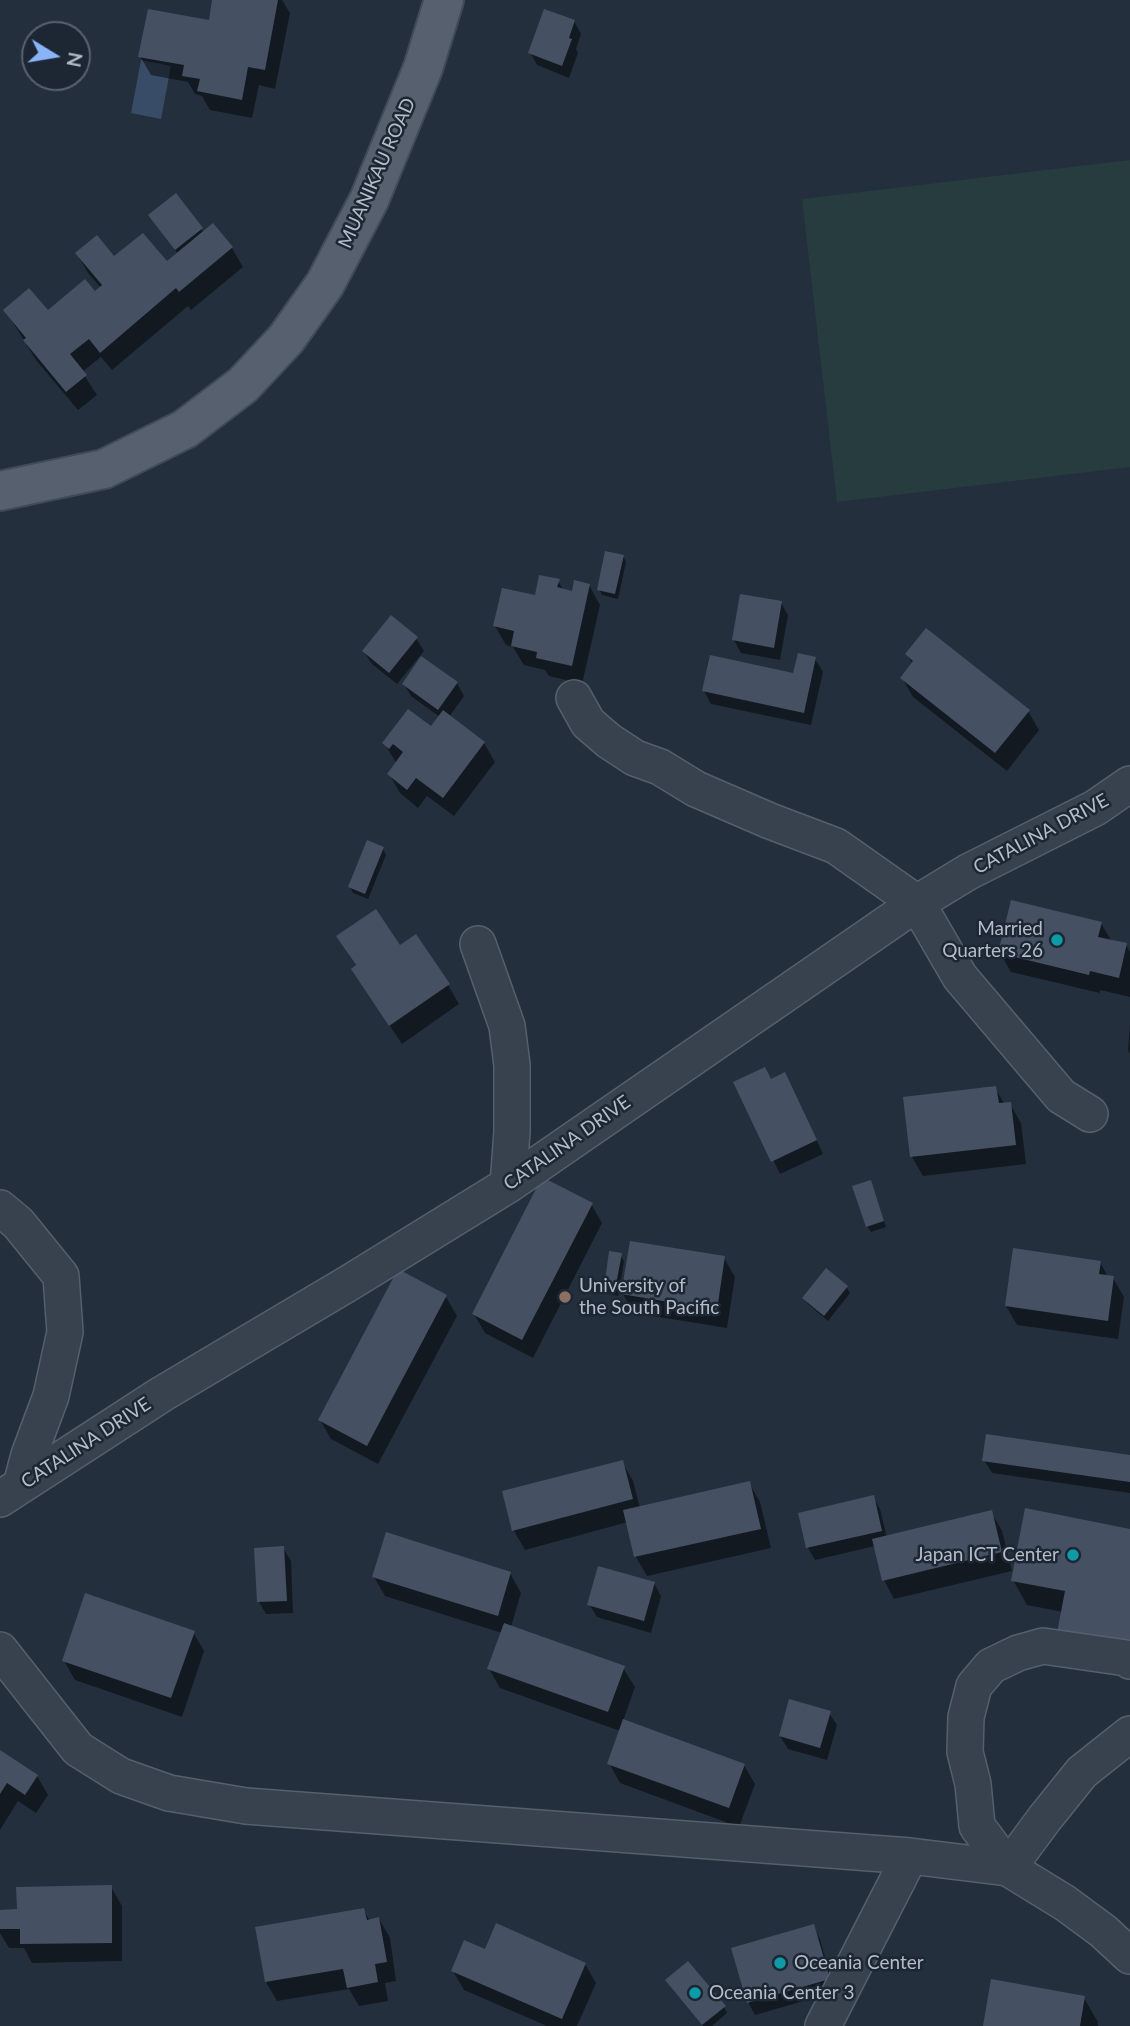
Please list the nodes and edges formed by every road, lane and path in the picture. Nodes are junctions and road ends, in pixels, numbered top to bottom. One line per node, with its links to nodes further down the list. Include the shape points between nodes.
1 (444, 0): 2 (main road, MUANIKAU ROAD, via 423,68 369,200 325,284 286,339 243,385 185,429 104,469)
2 (0, 492)
3 (574, 698): 5 (street, via 588,723 635,758 696,789 836,846)
4 (1130, 784): 5 (street, CATALINA DRIVE, via 1095,808)
5 (917, 903): 7 (street, via 960,977 1061,1096); 8 (street, CATALINA DRIVE)
6 (478, 944): 8 (street, via 507,1026 512,1065)
7 (1090, 1114)
8 (508, 1185): 10 (street, CATALINA DRIVE, via 162,1394)
9 (0, 1208): 10 (street, via 61,1276 65,1332 51,1396)
10 (10, 1492)
11 (0, 1650): 14 (street, via 78,1749 121,1776 169,1793 246,1806)
12 (1130, 1661): 15 (street, via 1043,1647 991,1666 974,1686 966,1717 965,1752 977,1826)
13 (1130, 1734): 15 (street, via 1083,1773)
14 (910, 1856): 15 (street); 17 (street)
15 (1008, 1868): 16 (street, via 1065,1903)
16 (1130, 1956)
17 (823, 2026)

